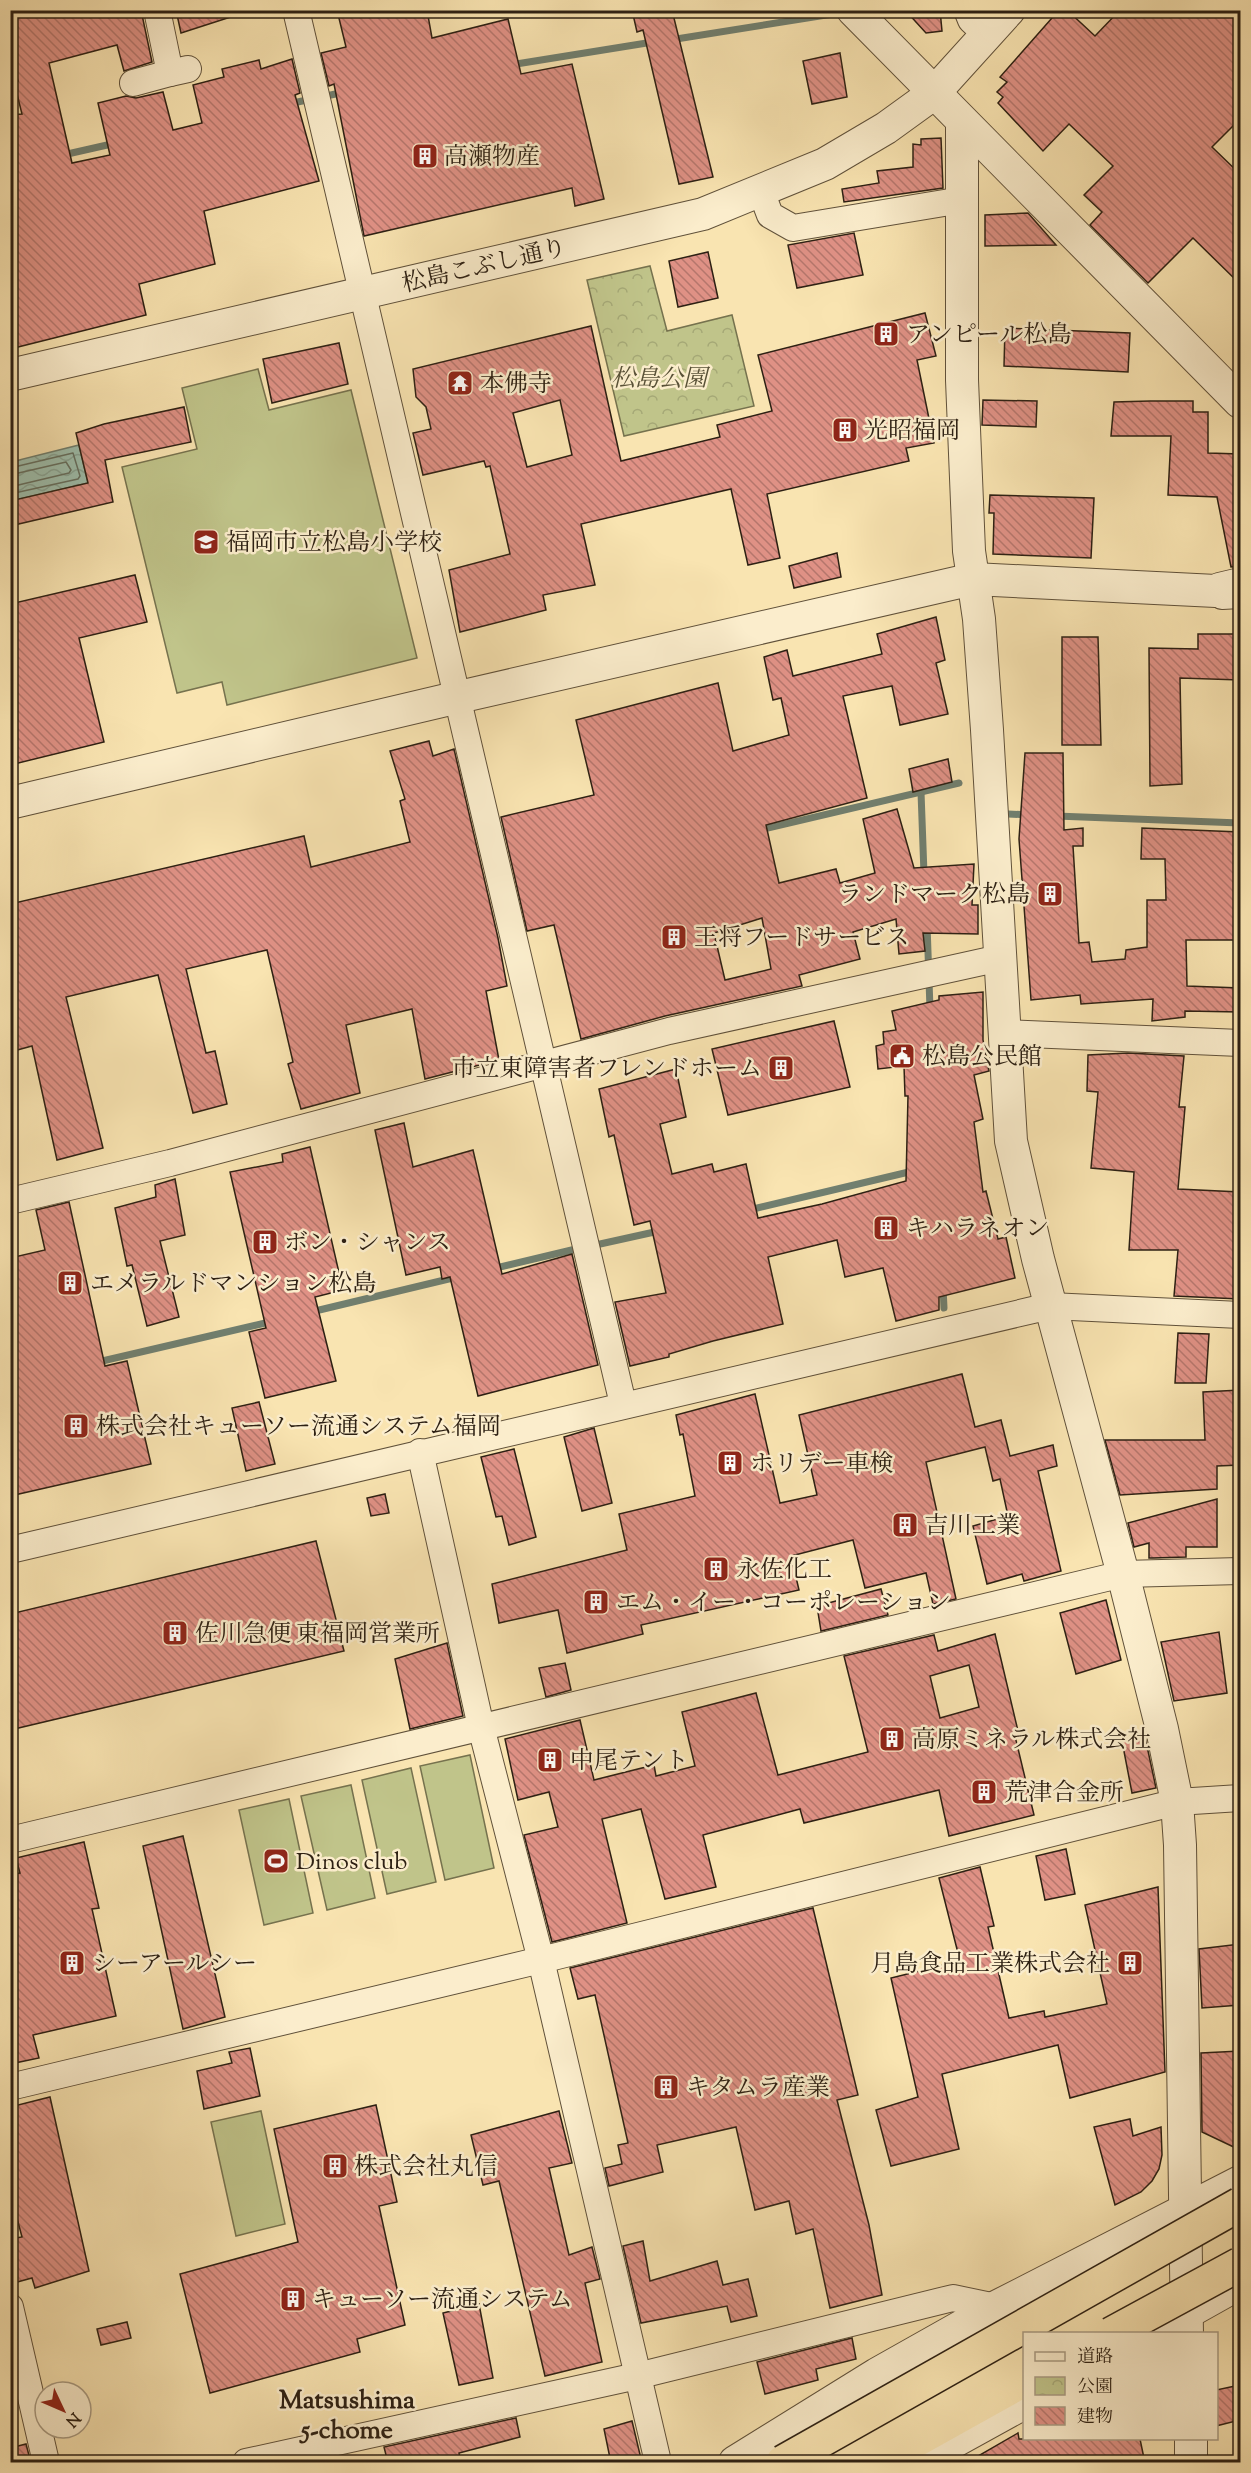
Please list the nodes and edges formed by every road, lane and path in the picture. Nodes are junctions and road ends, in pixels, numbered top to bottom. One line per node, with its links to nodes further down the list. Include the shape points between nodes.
1 (157, 10): 7 (street, via 179,71)
2 (297, 10): 12 (street)
3 (853, 10): 8 (street)
4 (967, 10): 6 (street, via 971,20)
5 (1009, 10): 6 (street, 松島こぶし通り)
6 (988, 36): 8 (street, 松島こぶし通り)
7 (133, 83)
8 (933, 94): 9 (street); 10 (street, 松島こぶし通り, via 825,164)
9 (962, 122): 11 (street); 14 (street)
10 (761, 191): 11 (street, via 770,215 793,228); 12 (street, 松島こぶし通り, via 703,214)
11 (962, 200): 15 (street, via 963,380)
12 (364, 292): 13 (street, 松島こぶし通り); 17 (street)
13 (10, 375)
14 (1240, 402)
15 (973, 579): 16 (street); 17 (street); 19 (street, via 987,719)
16 (1232, 589)
17 (459, 697): 18 (street); 22 (street)
18 (10, 803)
19 (1000, 958): 20 (street); 22 (street, via 669,1031)
20 (1005, 1033): 21 (street); 24 (street, via 1011,1141)
21 (1240, 1043)
22 (545, 1063): 23 (street, via 170,1163); 26 (street)
23 (10, 1201)
24 (1050, 1306): 25 (street); 26 (street); 30 (street)
25 (1240, 1315)
26 (624, 1404): 27 (street)
27 (420, 1452): 28 (street); 31 (street)
28 (10, 1550)
29 (1240, 1571): 30 (street)
30 (1123, 1574): 31 (street); 33 (street)
31 (482, 1727): 34 (street); 35 (street)
32 (1240, 1798): 33 (street)
33 (1177, 1802): 35 (street); 39 (street)
34 (10, 1840)
35 (541, 1960): 36 (street); 50 (street)
36 (10, 2087)
37 (1240, 2182): 39 (street)
38 (1240, 2204): 58 (highway, bridge)
39 (1185, 2209): 44 (street); 45 (street)
40 (1240, 2224): 46 (highway)
41 (1240, 2264): 47 (highway, bridge)
42 (1240, 2283): 45 (street)
43 (10, 2307): 54 (street)
44 (996, 2307): 50 (street, via 953,2298); 57 (street, via 877,2374)
45 (1187, 2323): 48 (street)
46 (1051, 2332)
47 (1115, 2332)
48 (1156, 2332)
49 (1023, 2347): 59 (highway)
50 (637, 2376): 55 (street); 56 (street)
51 (1023, 2381): 60 (highway)
52 (1023, 2404): 61 (street)
53 (1191, 2440): 62 (street)
54 (46, 2463)
55 (246, 2463)
56 (658, 2463)
57 (735, 2463)
58 (783, 2463)
59 (820, 2463)
60 (877, 2463)
61 (916, 2463)
62 (1191, 2463)

